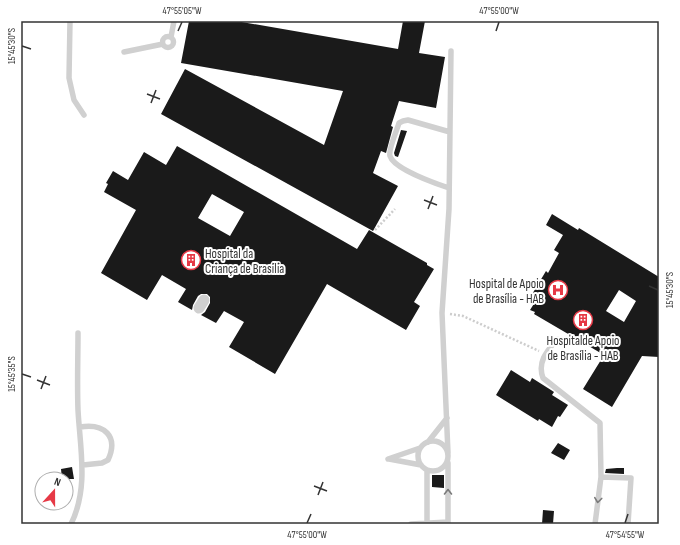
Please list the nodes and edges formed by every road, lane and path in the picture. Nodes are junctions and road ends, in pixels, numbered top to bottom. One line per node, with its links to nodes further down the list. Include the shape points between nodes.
1 (70, 21): 5 (lane, via 69,78 74,100)
2 (174, 21): 4 (lane, via 171,37 173,44 168,47 163,44)
3 (451, 51): 6 (lane)
4 (124, 52)
5 (84, 115)
6 (450, 132): 7 (lane); 7 (lane, via 408,120 403,121 390,151 393,161 417,176)
7 (449, 188): 10 (lane)
8 (395, 209): 9 (path)
9 (375, 230)
10 (442, 313): 13 (path, via 463,316); 14 (lane)
11 (78, 333): 15 (lane)
12 (557, 339): 13 (lane)
13 (545, 354): 23 (lane, via 541,372 543,378 600,423)
14 (448, 417): 16 (lane); 18 (lane)
15 (80, 427): 20 (lane); 20 (lane, via 98,426 106,431 111,440 108,460)
16 (428, 442): 17 (lane); 18 (lane, via 440,443 446,447)
17 (420, 448): 21 (lane, via 418,460); 21 (lane, via 388,459)
18 (448, 453): 19 (lane)
19 (448, 461): 22 (lane, via 440,470); 25 (lane, one-way to 19)
20 (83, 465): 26 (lane, via 80,502)
21 (421, 465): 22 (lane)
22 (427, 470): 24 (lane)
23 (601, 477): 28 (lane, one-way to 28); 29 (lane, via 631,478)
24 (427, 523): 25 (lane); 27 (lane)
25 (448, 523)
26 (71, 524)
27 (411, 524)
28 (594, 524)
29 (628, 524)

